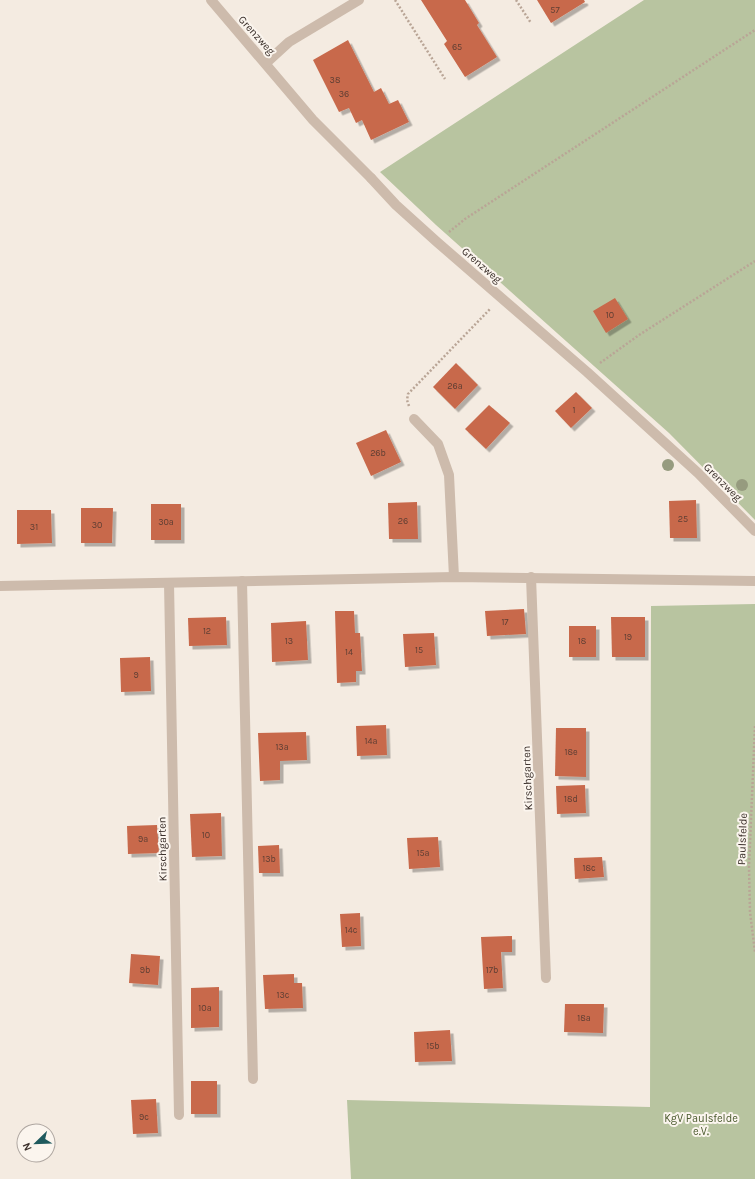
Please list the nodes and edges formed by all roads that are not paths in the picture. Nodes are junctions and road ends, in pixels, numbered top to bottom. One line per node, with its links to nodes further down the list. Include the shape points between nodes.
1 (211, 0): 3 (street, Grenzweg)
2 (359, 0): 3 (street, via 289,42)
3 (266, 63): 5 (street, Grenzweg, via 313,120 396,205 587,372 698,473)
4 (414, 419): 6 (street, via 438,444 449,475)
5 (755, 531)
6 (454, 577): 7 (street); 8 (street)
7 (531, 577): 9 (street); 12 (street, Kirschgarten)
8 (242, 581): 10 (street); 13 (street)
9 (755, 581)
10 (170, 583): 11 (street); 14 (street, Kirschgarten)
11 (0, 586)
12 (546, 978)
13 (253, 1079)
14 (179, 1115)

